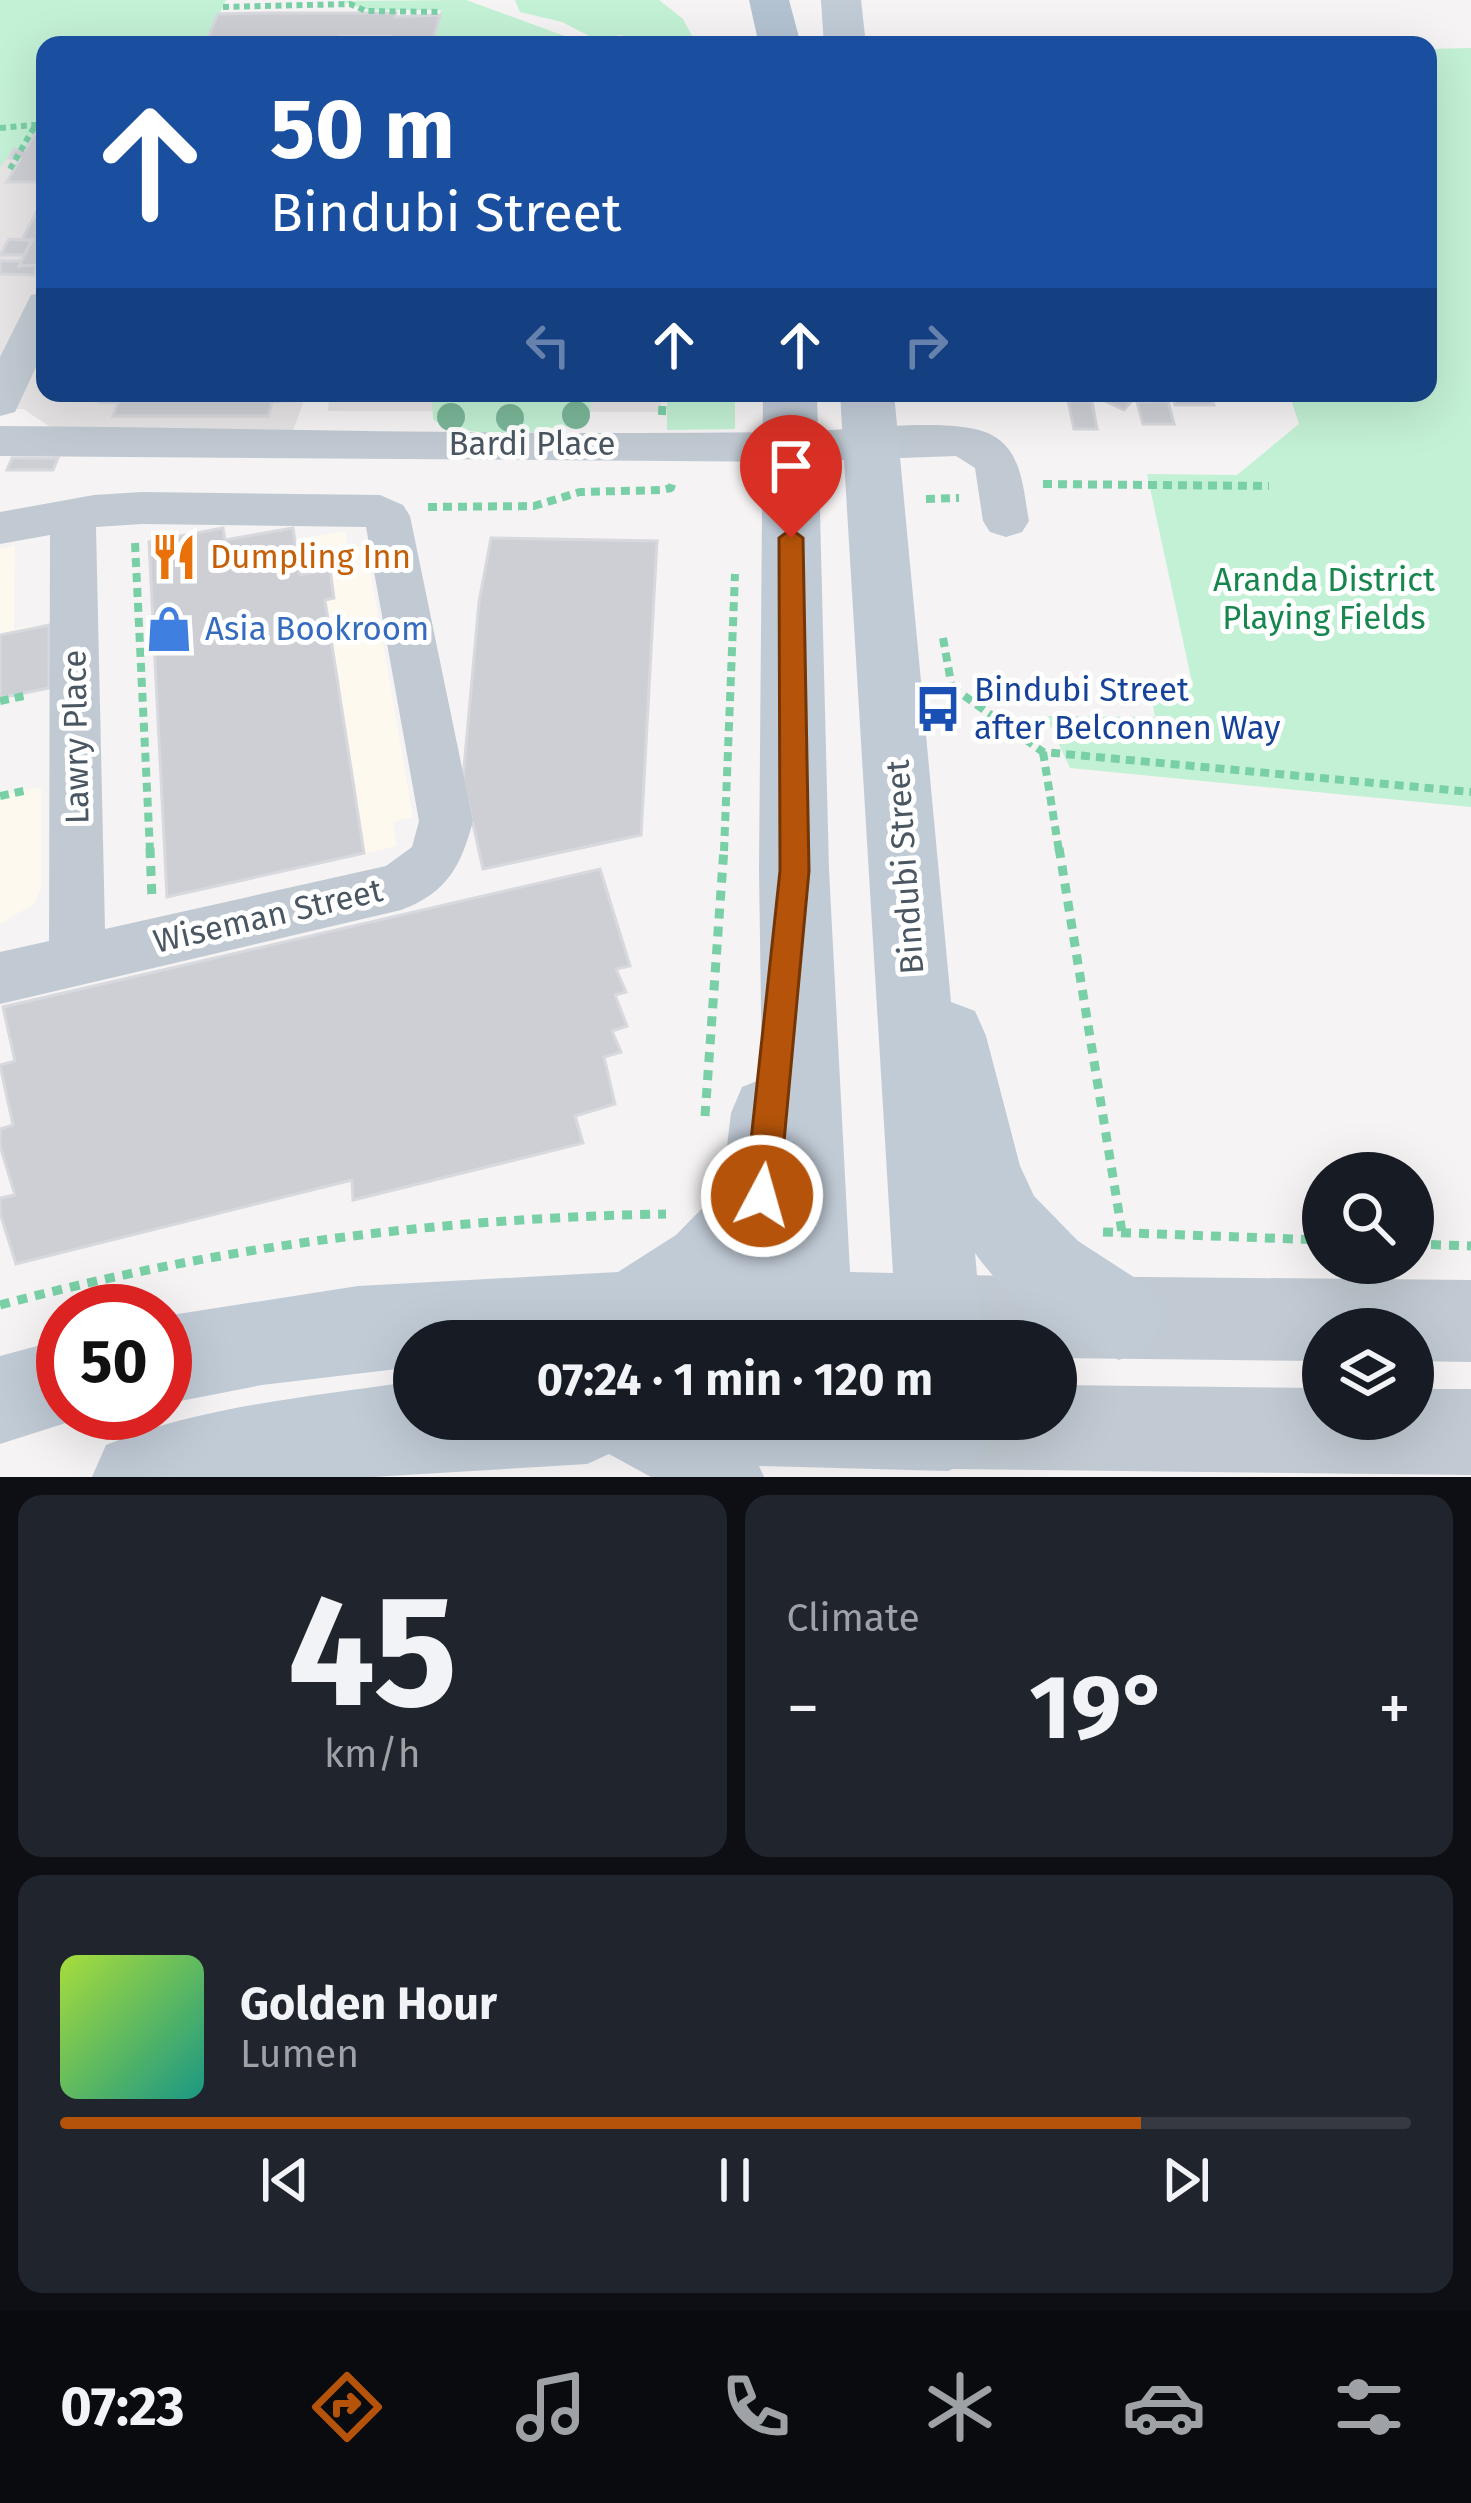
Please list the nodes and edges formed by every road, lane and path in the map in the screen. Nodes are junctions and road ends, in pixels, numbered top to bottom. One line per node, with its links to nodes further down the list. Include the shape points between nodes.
1 (769, 0): 6 (main road)
2 (780, 0): 7 (main road)
3 (841, 0): 8 (main road)
4 (223, 7): 5 (path, via 350,4)
5 (441, 13)
6 (779, 36)
7 (781, 36)
8 (843, 36)
9 (36, 124): 10 (path); 11 (path, via 8,169)
10 (0, 128)
11 (11, 158)
12 (36, 324): 13 (street)
13 (0, 402)
14 (869, 417): 15 (street, Bardi Place); 19 (street, Bardi Place, via 977,445 996,462); 26 (main road, Bindubi Street)
15 (791, 420): 16 (street, Bardi Place); 27 (main road)
16 (0, 441)
17 (1269, 486): 19 (path, via 1028,484 1026,495)
18 (917, 500): 19 (path)
19 (1004, 508)
20 (74, 514): 21 (street, Wiseman Street); 28 (street, Lawry Place); 28 (street, Wiseman Street, via 371,508 387,516 446,821 435,860 401,886)
21 (0, 528)
22 (736, 562): 30 (path)
23 (952, 686): 24 (path)
24 (1043, 752): 25 (path); 33 (path)
25 (1471, 791)
26 (904, 851): 39 (main road, via 995,1210 1069,1287); 42 (main road, Bindubi Street)
27 (794, 871): 38 (main road, via 762,1196 734,1238); 41 (main road)
28 (77, 960): 29 (street, Wiseman Street)
29 (0, 978)
30 (704, 1131)
31 (680, 1214): 37 (path, via 545,1215 315,1234 184,1257)
32 (1079, 1231): 33 (path)
33 (1122, 1232): 34 (path)
34 (1302, 1239)
35 (1434, 1245): 36 (path)
36 (1471, 1246)
37 (0, 1305)
38 (630, 1312): 40 (main road); 45 (main road, via 448,1317)
39 (1119, 1317): 43 (street); 44 (street)
40 (648, 1320)
41 (809, 1320)
42 (939, 1320)
43 (1471, 1321)
44 (1077, 1336)
45 (192, 1354)
46 (36, 1390): 47 (main road)
47 (0, 1400)
48 (1077, 1405): 50 (street)
49 (393, 1429): 52 (main road)
50 (1471, 1432)
51 (673, 1440): 53 (main road)
52 (139, 1477)
53 (718, 1477)

